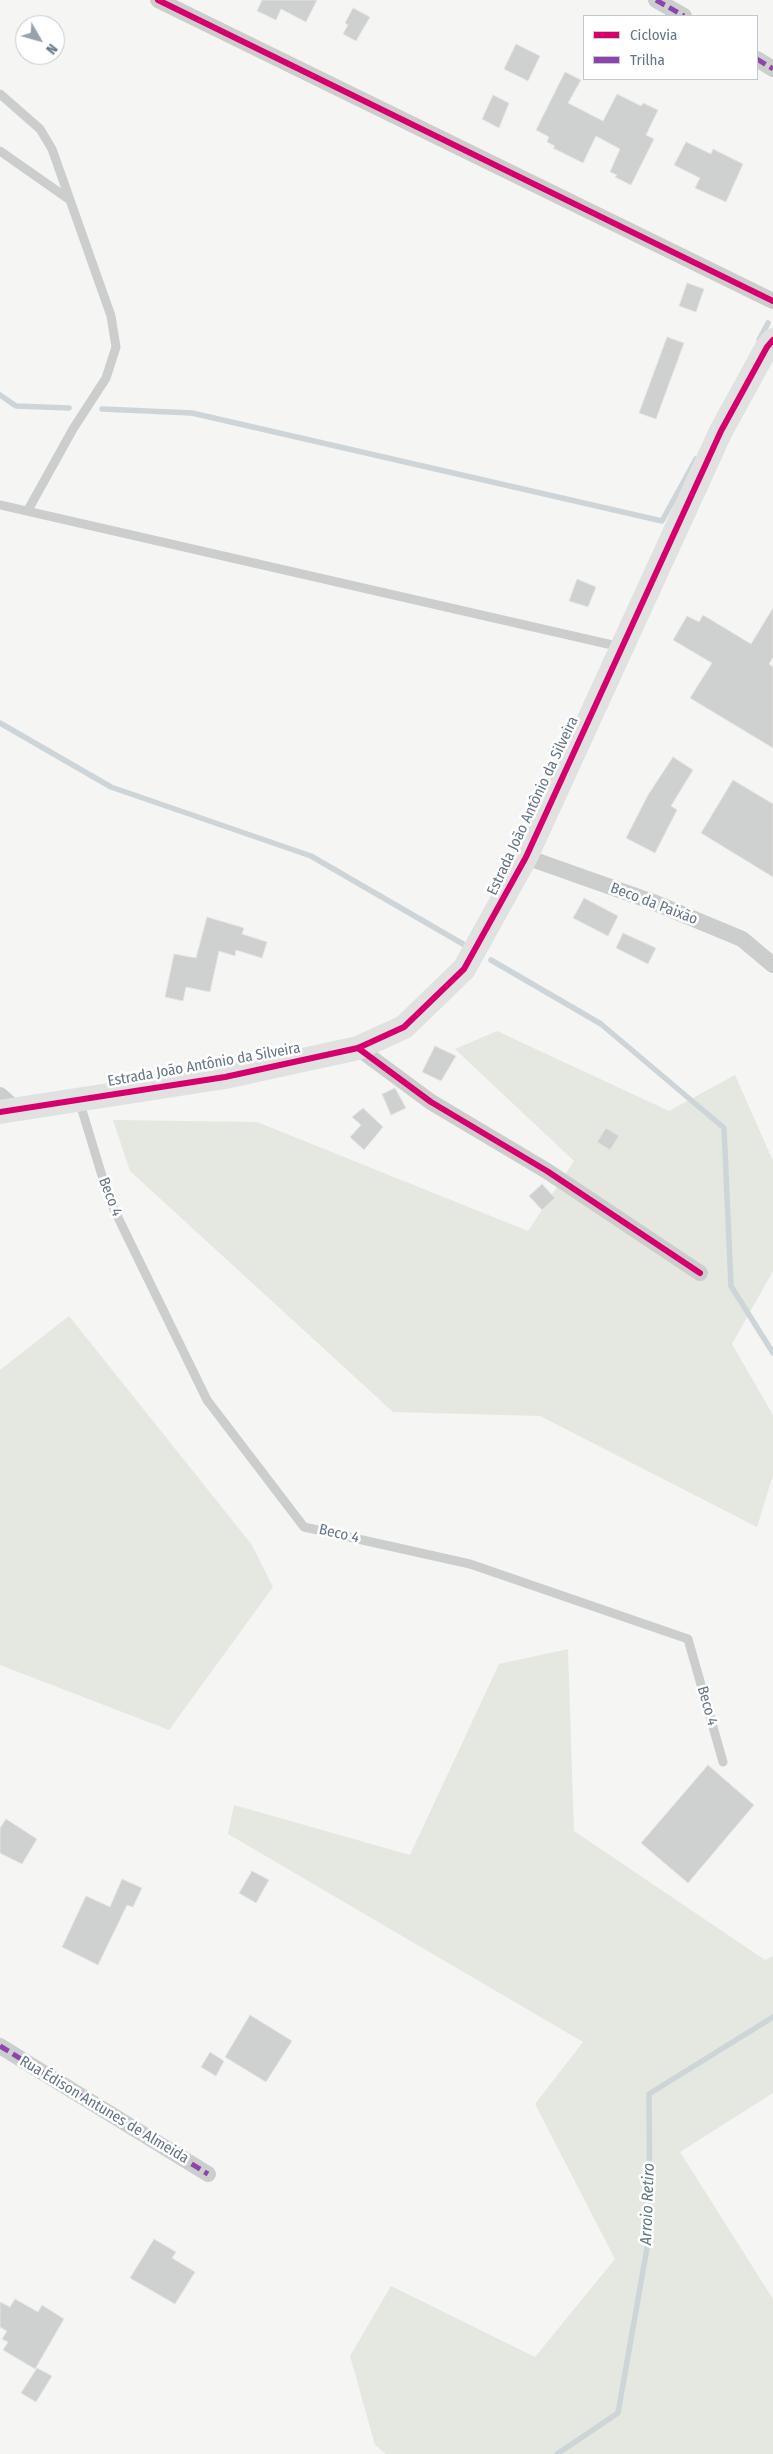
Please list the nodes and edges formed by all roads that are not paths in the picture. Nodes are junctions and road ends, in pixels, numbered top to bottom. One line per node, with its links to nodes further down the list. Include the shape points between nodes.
1 (158, 0): 9 (street)
2 (656, 0): 3 (street)
3 (682, 15)
4 (758, 60): 5 (street)
5 (773, 68)
6 (0, 94): 8 (lane, via 40,129 52,149)
7 (0, 151): 8 (lane)
8 (70, 200): 12 (lane, via 111,316 116,347 106,378 68,437)
9 (773, 301)
10 (773, 340): 13 (main road, Estrada João Antônio da Silveira, via 722,431)
11 (0, 505): 12 (lane)
12 (28, 510): 13 (lane)
13 (621, 647): 14 (main road, Estrada João Antônio da Silveira)
14 (526, 857): 15 (street, Beco da Paixão, via 653,902 742,940); 16 (main road, Estrada João Antônio da Silveira, via 464,969 404,1027)
15 (773, 965)
16 (358, 1048): 17 (main road, Estrada João Antônio da Silveira, via 225,1077); 19 (street, via 431,1102 546,1172)
17 (79, 1100): 18 (main road, Estrada João Antônio da Silveira); 20 (lane, Beco 4, via 109,1199 206,1400 304,1526 470,1564 688,1639)
18 (6, 1106)
19 (700, 1273)
20 (723, 1762)
21 (0, 2046): 22 (street, Rua Édison Antunes de Almeida)
22 (208, 2174)

